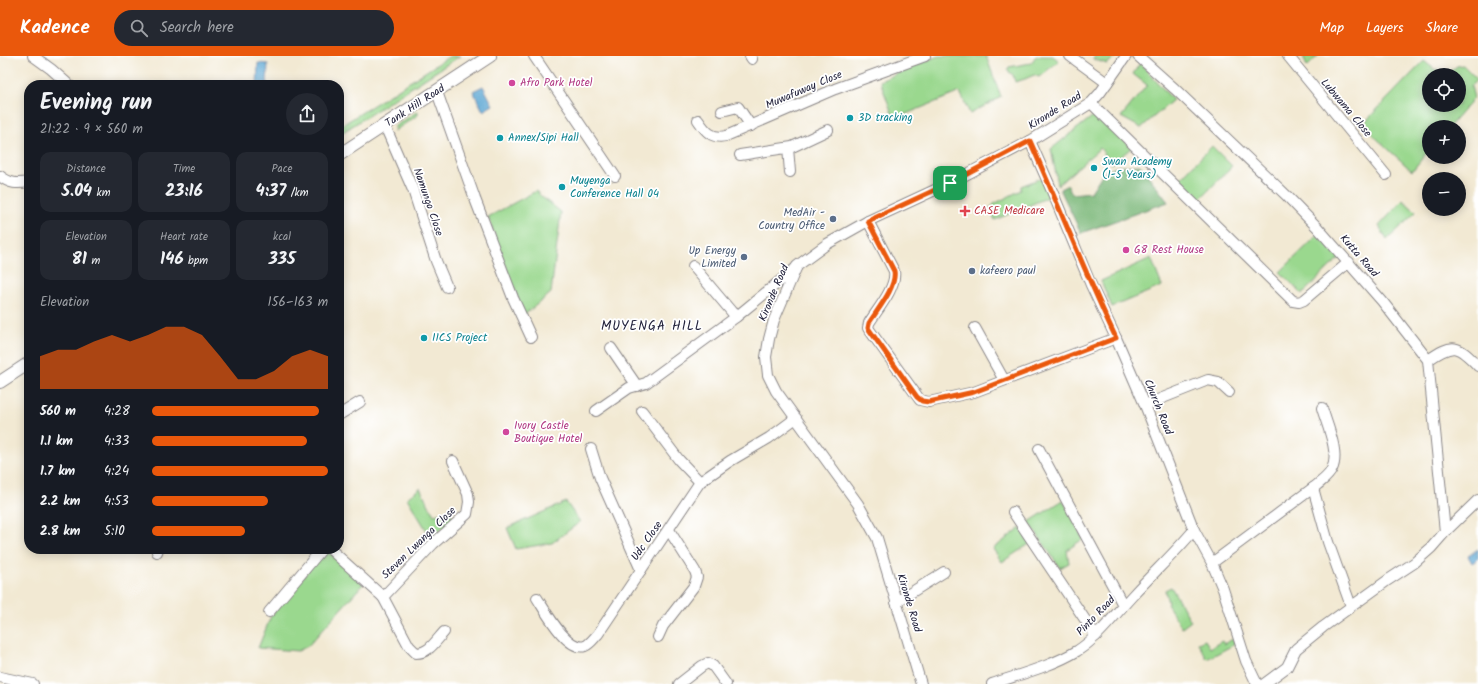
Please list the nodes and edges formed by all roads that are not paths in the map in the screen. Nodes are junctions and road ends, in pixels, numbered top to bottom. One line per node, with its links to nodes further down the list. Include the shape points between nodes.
1 (33, 56): 9 (street)
2 (490, 56): 11 (street, Tank Hill Road)
3 (534, 56): 25 (street)
4 (925, 56): 16 (street, Muwafuway Close, via 836,89)
5 (1070, 56): 10 (street)
6 (1126, 56): 10 (street, Kironde Road)
7 (1138, 56): 28 (street, Kutta Road, via 1287,196)
8 (1288, 56): 23 (street, Lubwama Close)
9 (63, 80)
10 (1107, 83): 12 (street, Kironde Road)
11 (437, 92): 15 (street, Tank Hill Road); 34 (street, via 483,220)
12 (1091, 103): 18 (street, Kironde Road); 28 (street, via 1293,301 1304,300)
13 (722, 111): 16 (street, via 738,107)
14 (698, 120): 16 (street, Muwafuway Close, via 710,134 718,138)
15 (385, 126): 20 (street, Tank Hill Road); 31 (street, Namungo Close, via 413,190)
16 (751, 126)
17 (828, 130): 19 (street)
18 (1030, 141): 27 (street, Kironde Road, via 950,183); 35 (street, Church Road)
19 (788, 148): 21 (street); 22 (street)
20 (344, 152)
21 (740, 155)
22 (790, 172)
23 (1386, 175)
24 (0, 176): 26 (street, via 10,183)
25 (615, 176)
26 (24, 183)
27 (868, 221): 30 (street, Kironde Road, via 827,244); 40 (street, via 895,276 892,287 868,328 917,397 929,402 974,392)
28 (1349, 262): 37 (street, Kutta Road)
29 (693, 266): 32 (street)
30 (797, 266): 32 (street); 50 (street, Kironde Road, via 774,320 766,357 768,375 776,392)
31 (447, 287)
32 (736, 317): 42 (street, via 646,383)
33 (975, 328): 40 (street)
34 (531, 337)
35 (1116, 338): 40 (street); 45 (street, Church Road)
36 (611, 348): 42 (street)
37 (1428, 360): 39 (street, via 1442,350 1454,348); 60 (street)
38 (24, 366): 41 (street)
39 (1478, 366)
40 (1004, 380)
41 (0, 382)
42 (637, 386): 49 (street, via 629,388)
43 (1229, 392): 45 (street, via 1218,382 1208,380)
44 (360, 402): 48 (street)
45 (1145, 405): 59 (street, Church Road)
46 (1322, 408): 55 (street, via 1335,460 1326,478)
47 (642, 411): 54 (street, via 679,460)
48 (344, 412)
49 (596, 412)
50 (796, 418): 54 (street, Udc Close); 68 (street, Kironde Road, via 868,521 877,538)
51 (591, 449): 64 (street, via 600,478)
52 (1038, 449): 69 (street)
53 (453, 460): 66 (street, Steven Lwanga Close, via 468,494 470,502 467,514 433,544)
54 (700, 482): 58 (street, Udc Close)
55 (1313, 488): 63 (street); 70 (street)
56 (1478, 500): 60 (street)
57 (1013, 512): 73 (street)
58 (669, 530): 64 (street, Udc Close); 74 (street, via 697,577 694,586 663,626)
59 (1194, 530): 63 (street, Church Road); 69 (street, Pinto Road)
60 (1445, 532): 70 (street, via 1414,563)
61 (318, 554): 71 (street)
62 (335, 554): 66 (street)
63 (1212, 563): 81 (street, Church Road, via 1246,661)
64 (641, 570): 67 (street, Udc Close, via 598,634 584,646 579,647 568,641 556,628)
65 (944, 572): 68 (street)
66 (382, 597): 72 (street, via 409,646 416,652 423,652 432,646)
67 (537, 598)
68 (896, 602): 79 (street, Kironde Road)
69 (1123, 605): 73 (street, Pinto Road)
70 (1350, 606): 82 (street, via 1296,649 1287,667)
71 (269, 612)
72 (444, 632)
73 (1096, 636): 80 (street, Pinto Road, via 1069,656)
74 (658, 637)
75 (0, 677): 76 (street)
76 (33, 684)
77 (679, 684): 78 (street, via 708,663)
78 (726, 684)
79 (921, 684)
80 (992, 684)
81 (1257, 684)
82 (1264, 684)

